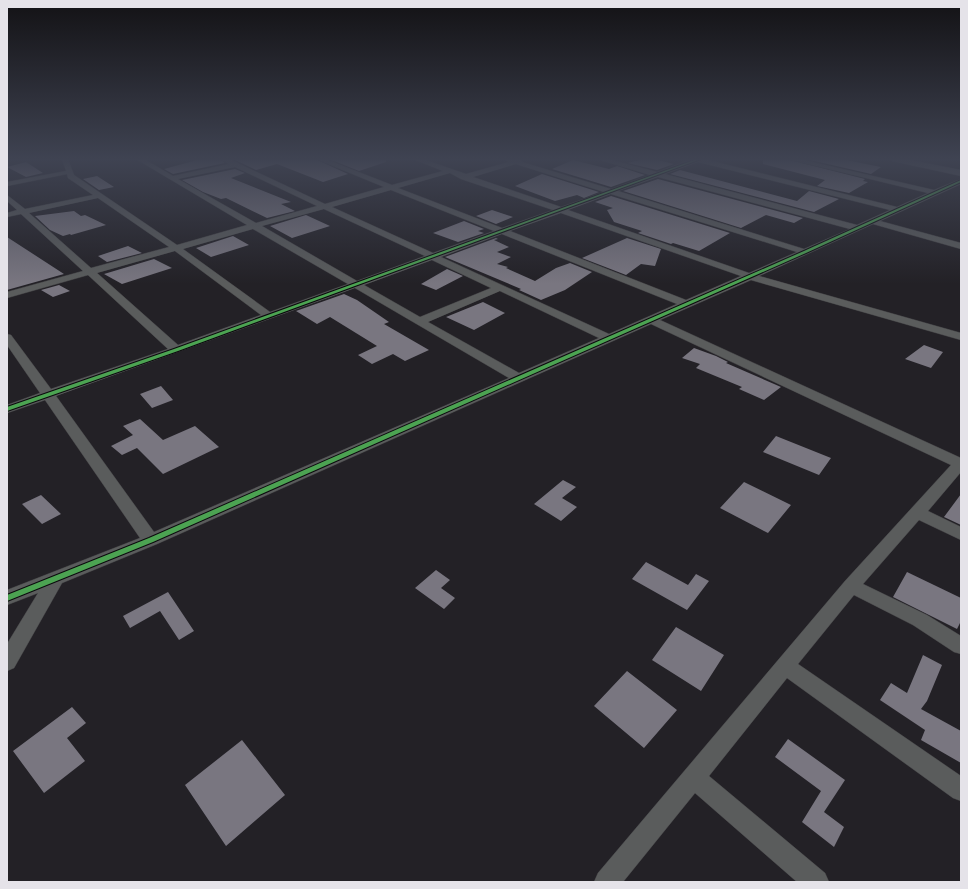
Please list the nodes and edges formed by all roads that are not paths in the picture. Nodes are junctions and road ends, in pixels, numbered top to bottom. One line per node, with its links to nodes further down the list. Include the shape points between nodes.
1 (11, 200): 17 (street)
2 (77, 200): 17 (street)
3 (105, 200): 24 (street)
4 (209, 200): 20 (street)
5 (312, 200): 14 (street)
6 (343, 200): 14 (street)
7 (424, 200): 22 (street)
8 (534, 200): 15 (street)
9 (587, 200): 15 (street)
10 (637, 200): 25 (street)
11 (756, 200): 21 (street)
12 (861, 200): 16 (street)
13 (919, 200): 16 (street)
14 (324, 206): 20 (street); 26 (street)
15 (562, 210): 22 (street); 28 (street)
16 (898, 210): 19 (street)
17 (23, 212): 18 (street); 27 (street)
18 (7, 215)
19 (872, 221): 21 (street); 23 (street)
20 (252, 226): 24 (street); 29 (street)
21 (857, 228): 25 (street)
22 (502, 231): 26 (street); 32 (street)
23 (961, 246)
24 (175, 247): 27 (street); 33 (street)
25 (805, 252): 28 (street)
26 (432, 257): 29 (street); 30 (street)
27 (88, 272): 31 (street); 39 (street)
28 (749, 276): 32 (street); 37 (street)
29 (356, 284): 33 (street); 35 (street)
30 (498, 288): 35 (street); 38 (street)
31 (7, 295)
32 (686, 304): 34 (street)
33 (268, 316): 39 (street)
34 (652, 320): 38 (street); 43 (street)
35 (420, 321): 40 (street)
36 (7, 337): 41 (street)
37 (961, 337)
38 (608, 338): 40 (street)
39 (176, 350): 41 (street)
40 (518, 378): 46 (street)
41 (47, 395): 42 (street); 46 (street)
42 (7, 409)
43 (961, 463): 44 (street)
44 (917, 512): 45 (street); 48 (street)
45 (961, 534)
46 (151, 540): 47 (street)
47 (56, 578): 49 (street); 51 (street)
48 (851, 586): 50 (street, via 920,620); 52 (street)
49 (7, 598)
50 (961, 646)
51 (7, 662)
52 (786, 666): 53 (street); 54 (street)
53 (694, 777): 55 (street); 56 (street)
54 (961, 790)
55 (606, 882)
56 (816, 882)

